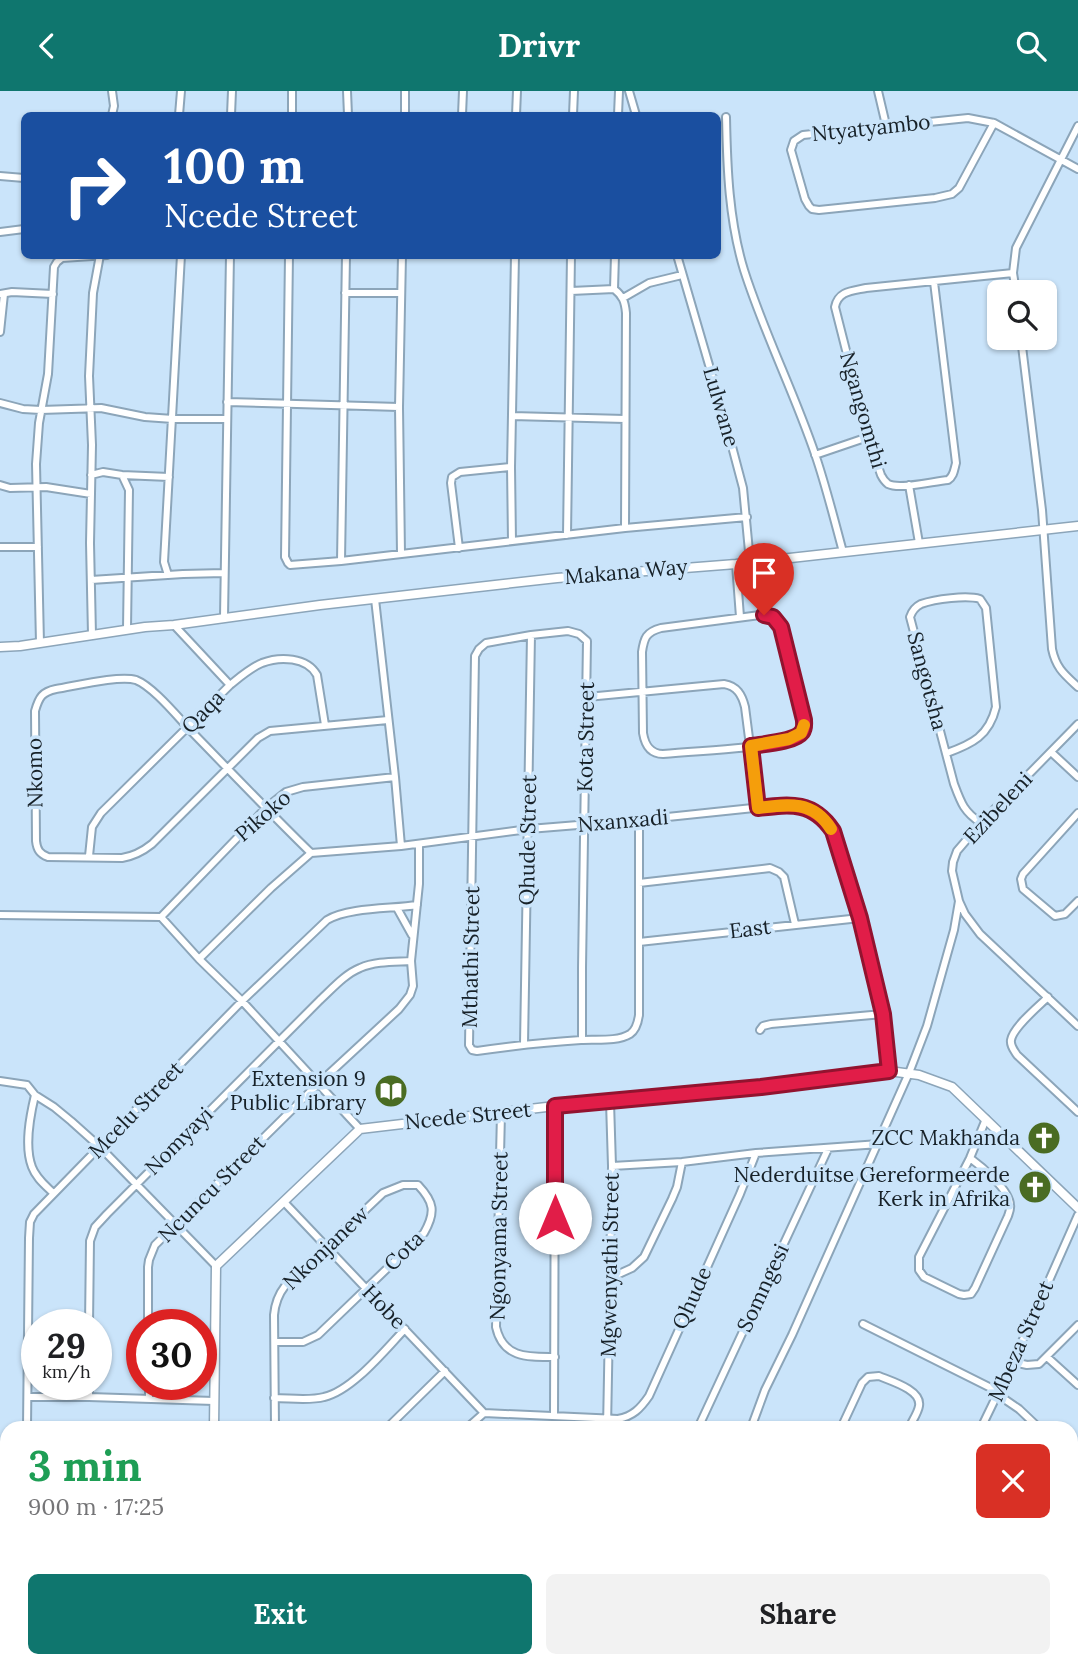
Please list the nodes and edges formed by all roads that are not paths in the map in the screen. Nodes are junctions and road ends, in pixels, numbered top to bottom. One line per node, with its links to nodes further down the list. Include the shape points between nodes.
1 (112, 91): 13 (street)
2 (181, 91): 14 (street)
3 (232, 91): 15 (street)
4 (292, 91): 16 (street)
5 (348, 91): 17 (street)
6 (405, 91): 18 (street)
7 (463, 91): 19 (street)
8 (517, 91): 20 (street)
9 (573, 91): 21 (street)
10 (619, 91): 22 (street)
11 (629, 91): 23 (street)
12 (878, 91): 26 (street)
13 (113, 112)
14 (179, 112)
15 (232, 112)
16 (292, 112)
17 (348, 112)
18 (405, 112)
19 (463, 112)
20 (516, 112)
21 (573, 112)
22 (618, 112)
23 (635, 112)
24 (726, 117): 71 (street, via 729,196 744,269)
25 (994, 123): 26 (street, Ntyatyambo, via 968,118); 26 (street, Ntyatyambo, via 952,194 819,210 809,206 791,150 797,138); 28 (street, Ntyatyambo)
26 (886, 125)
27 (1078, 126): 28 (street)
28 (1060, 160): 29 (street, Ntyatyambo); 45 (street, via 1020,239)
29 (1078, 169)
30 (0, 176): 31 (street)
31 (21, 178)
32 (21, 229): 33 (street)
33 (0, 232)
34 (60, 259): 54 (street, via 54,267)
35 (99, 259): 63 (street, via 91,318)
36 (181, 259): 67 (street)
37 (230, 259): 58 (street)
38 (289, 259): 60 (street)
39 (346, 259): 51 (street)
40 (402, 259): 52 (street)
41 (515, 259): 65 (street)
42 (571, 259): 50 (street)
43 (615, 259): 49 (street)
44 (678, 259): 46 (street, Lulwane)
45 (1013, 274): 47 (street); 48 (street, Ngangomthi)
46 (682, 275): 55 (street, via 649,283); 80 (street, Lulwane, via 733,447)
47 (1014, 280)
48 (934, 282): 70 (street, Ngangomthi, via 866,288 837,299 835,307); 77 (street, Ngangomthi, via 956,463 948,479)
49 (614, 289): 50 (street); 55 (street)
50 (571, 291): 66 (street)
51 (345, 293): 52 (street); 61 (street)
52 (401, 293): 62 (street)
53 (2, 294): 54 (street); 56 (street)
54 (53, 294): 64 (street)
55 (623, 298): 69 (street)
56 (0, 332)
57 (1022, 350): 83 (street)
58 (227, 402): 60 (street); 68 (street)
59 (0, 403): 64 (street)
60 (286, 405): 61 (street); 92 (street, via 285,560 290,565)
61 (344, 406): 62 (street); 92 (street)
62 (399, 407): 91 (street)
63 (90, 408): 64 (street); 67 (street); 73 (street)
64 (41, 410): 78 (street)
65 (512, 416): 66 (street); 72 (street)
66 (569, 417): 69 (street); 84 (street)
67 (173, 419): 68 (street); 75 (street)
68 (227, 419): 95 (street)
69 (625, 419): 82 (street)
70 (868, 437): 71 (street); 77 (street, Ngangomthi, via 884,481)
71 (815, 454): 90 (street)
72 (511, 467): 85 (street); 89 (street, via 452,477)
73 (91, 475): 74 (street); 79 (street)
74 (122, 475): 75 (street); 97 (street, via 129,490)
75 (169, 477): 96 (street, via 164,562)
76 (0, 485): 78 (street)
77 (909, 485): 86 (street)
78 (36, 487): 79 (street); 88 (street)
79 (91, 494): 98 (street)
80 (747, 517): 82 (street); 93 (street, Lulwane)
81 (1078, 526): 83 (street, Makana Way)
82 (625, 528): 84 (street)
83 (1043, 530): 86 (street, Makana Way); 110 (street, via 1055,662)
84 (567, 535): 85 (street)
85 (512, 541): 89 (street)
86 (919, 544): 90 (street, Makana Way)
87 (0, 547): 88 (street)
88 (38, 547): 106 (street)
89 (459, 548): 91 (street)
90 (843, 552): 93 (street, Makana Way)
91 (401, 554): 92 (street)
92 (341, 561)
93 (750, 562): 94 (street, Makana Way)
94 (736, 564): 99 (street, Makana Way); 101 (street)
95 (224, 573): 96 (street); 100 (street)
96 (168, 575): 97 (street)
97 (127, 577): 98 (street); 103 (street)
98 (91, 580): 104 (street)
99 (375, 599): 100 (street, Makana Way); 113 (street)
100 (224, 617): 102 (street, Makana Way)
101 (740, 617): 111 (street, via 652,630 643,642); 117 (street, via 769,615 779,623 804,720 804,728 796,736)
102 (174, 625): 103 (street, Makana Way); 109 (street)
103 (127, 629): 104 (street, Makana Way)
104 (92, 635): 106 (street, Makana Way)
105 (531, 635): 108 (street, Kota Street, via 486,643); 112 (street, Kota Street, via 568,631 587,641); 129 (street, Qhude Street)
106 (40, 643): 107 (street, Makana Way)
107 (0, 647)
108 (475, 656): 130 (street, Mthathi Street)
109 (229, 685): 115 (street, Qaqa, via 262,663 306,663 317,675); 116 (street, Qaqa)
110 (1078, 687)
111 (644, 692): 112 (street); 117 (street, via 730,685 741,694); 117 (street, via 644,740 655,753)
112 (587, 697): 128 (street, Kota Street)
113 (388, 720): 115 (street); 121 (street)
114 (1078, 724): 118 (street, Ezibeleni)
115 (325, 725): 120 (street, via 270,731)
116 (188, 728): 120 (street, Nkomo); 134 (street, Qaqa, via 96,818); 134 (street, Nkomo, via 154,692 132,679 56,688 40,697 35,711 37,848 48,857)
117 (751, 746): 123 (street)
118 (1051, 752): 122 (street); 127 (street, Ezibeleni)
119 (947, 753): 119 (street, Sangotsha, via 910,617 921,604 974,597 986,608 996,707 985,731 970,744); 127 (street, Sangotsha, via 962,806)
120 (228, 769): 124 (street, Nkomo); 134 (street, Nkomo, via 142,852 122,858)
121 (395, 777): 124 (street, Pikoko, via 293,789); 132 (street)
122 (1078, 778)
123 (758, 808): 126 (street, Nxanxadi); 142 (street, Nxanxadi, via 796,805 826,821)
124 (266, 809): 133 (street, Nkomo); 141 (street, Pikoko)
125 (1078, 813): 137 (street, via 1023,874 1021,884 1055,916 1065,914)
126 (639, 820): 128 (street, Nxanxadi); 135 (street, Mthathi Street)
127 (981, 823): 136 (street, Ezibeleni, via 953,862)
128 (585, 825): 129 (street, Nxanxadi); 153 (street, Kota Street)
129 (529, 829): 130 (street, Nxanxadi); 155 (street, Qhude Street)
130 (473, 836): 131 (street, Nxanxadi); 155 (street, Mthathi Street, via 469,1045 477,1051)
131 (419, 844): 132 (street, Nxanxadi); 138 (street)
132 (401, 846): 133 (street, Nxanxadi)
133 (311, 853): 146 (street)
134 (89, 856)
135 (639, 883): 143 (street, via 770,869 783,877); 145 (street, Mthathi Street)
136 (959, 901): 148 (street, Ezibeleni, via 980,934); 157 (street, via 927,1026)
137 (1078, 901)
138 (417, 905): 139 (street, Mcelu Street); 144 (street)
139 (397, 908): 144 (street); 149 (street, Mcelu Street, via 331,917)
140 (0, 915): 141 (street)
141 (161, 917): 146 (street)
142 (860, 918): 143 (street, East); 150 (street, Nxanxadi)
143 (795, 924): 145 (street, East)
144 (413, 937): 147 (street)
145 (639, 942): 153 (street, Mthathi Street, via 635,1029 627,1036)
146 (200, 959): 149 (street)
147 (411, 961): 154 (street, Nomyayi, via 358,968); 159 (street, Ncuncu Street, via 413,986 406,1001)
148 (1048, 997): 151 (street, Ezibeleni); 163 (street, via 1017,1028 1011,1042 1017,1055)
149 (242, 1001): 154 (street); 168 (street, Mcelu Street)
150 (883, 1014): 152 (street, via 771,1024); 156 (street, Nxanxadi)
151 (1078, 1026)
152 (760, 1030)
153 (582, 1039): 155 (street, Mthathi Street)
154 (280, 1041): 159 (street); 174 (street, Nomyayi)
155 (524, 1044)
156 (889, 1071): 157 (street, Ncede Street); 161 (street, Ncede Street)
157 (909, 1073): 165 (street, Ncede Street, via 952,1087); 167 (street)
158 (0, 1081): 160 (street, via 27,1085)
159 (318, 1084): 166 (street); 180 (street, Ncuncu Street)
160 (35, 1095): 168 (street); 176 (street, via 30,1157 37,1176)
161 (610, 1102): 162 (street, Ncede Street); 173 (street, Mgwenyathi Street)
162 (555, 1106): 164 (street, Ncede Street); 192 (street)
163 (1078, 1112)
164 (500, 1113): 166 (street, Ncede Street); 192 (street, Ngonyama Street, via 496,1327 503,1345 516,1353)
165 (986, 1119): 171 (street); 178 (street, Ncede Street)
166 (360, 1129): 177 (street)
167 (879, 1144): 169 (street); 211 (street)
168 (100, 1147): 174 (street); 176 (street, Mcelu Street)
169 (828, 1149): 170 (street); 210 (street, Somngesi)
170 (756, 1153): 172 (street); 204 (street, Qhude, via 649,1396 628,1417)
171 (970, 1158): 171 (street, via 918,1263 924,1277 964,1295 975,1288 1010,1205 993,1178)
172 (682, 1162): 173 (street); 183 (street, via 677,1187 644,1257)
173 (612, 1166): 183 (street, Mgwenyathi Street)
174 (136, 1185): 180 (street); 186 (street, Nomyayi, via 95,1227 90,1241)
175 (418, 1185): 181 (street, Nkonjanew, via 383,1193); 184 (street, Cota, via 431,1203 430,1223)
176 (53, 1193): 185 (street, Mcelu Street, via 30,1222)
177 (284, 1202): 181 (street, Hobe); 182 (street)
178 (1078, 1208)
179 (1078, 1216): 194 (street, Mbeza Street)
180 (176, 1224): 182 (street); 187 (street, Ncuncu Street, via 155,1245 149,1260)
181 (327, 1248): 184 (street, Hobe); 191 (street, Nkonjanew, via 276,1300)
182 (216, 1266): 201 (street)
183 (610, 1278): 204 (street, Mgwenyathi Street)
184 (366, 1288): 190 (street, Hobe); 191 (street, Cota, via 310,1339)
185 (29, 1309)
186 (89, 1309)
187 (148, 1309)
188 (863, 1324): 197 (street)
189 (1078, 1325): 193 (street)
190 (405, 1329): 195 (street, Hobe); 198 (street, via 333,1395)
191 (275, 1342): 198 (street, Nkonjanew)
192 (555, 1357): 203 (street)
193 (1048, 1357): 194 (street, via 1036,1365); 196 (street)
194 (1013, 1362): 197 (street, Mbeza Street)
195 (445, 1371): 202 (street, Hobe); 208 (street)
196 (1078, 1385)
197 (998, 1393): 214 (street, Mbeza Street); 215 (street)
198 (274, 1398): 207 (street, Nkonjanew)
199 (28, 1400): 205 (street, Mcelu Street)
200 (182, 1400): 201 (street)
201 (214, 1401): 206 (street)
202 (484, 1413): 203 (street, Qhude); 209 (street)
203 (554, 1415): 204 (street, Qhude)
204 (607, 1418)
205 (27, 1421)
206 (214, 1421)
207 (275, 1421)
208 (394, 1421)
209 (475, 1421)
210 (701, 1421)
211 (753, 1421)
212 (844, 1421): 213 (street, via 862,1383 873,1375 915,1393 919,1406)
213 (912, 1421)
214 (985, 1421)
215 (1032, 1421)

